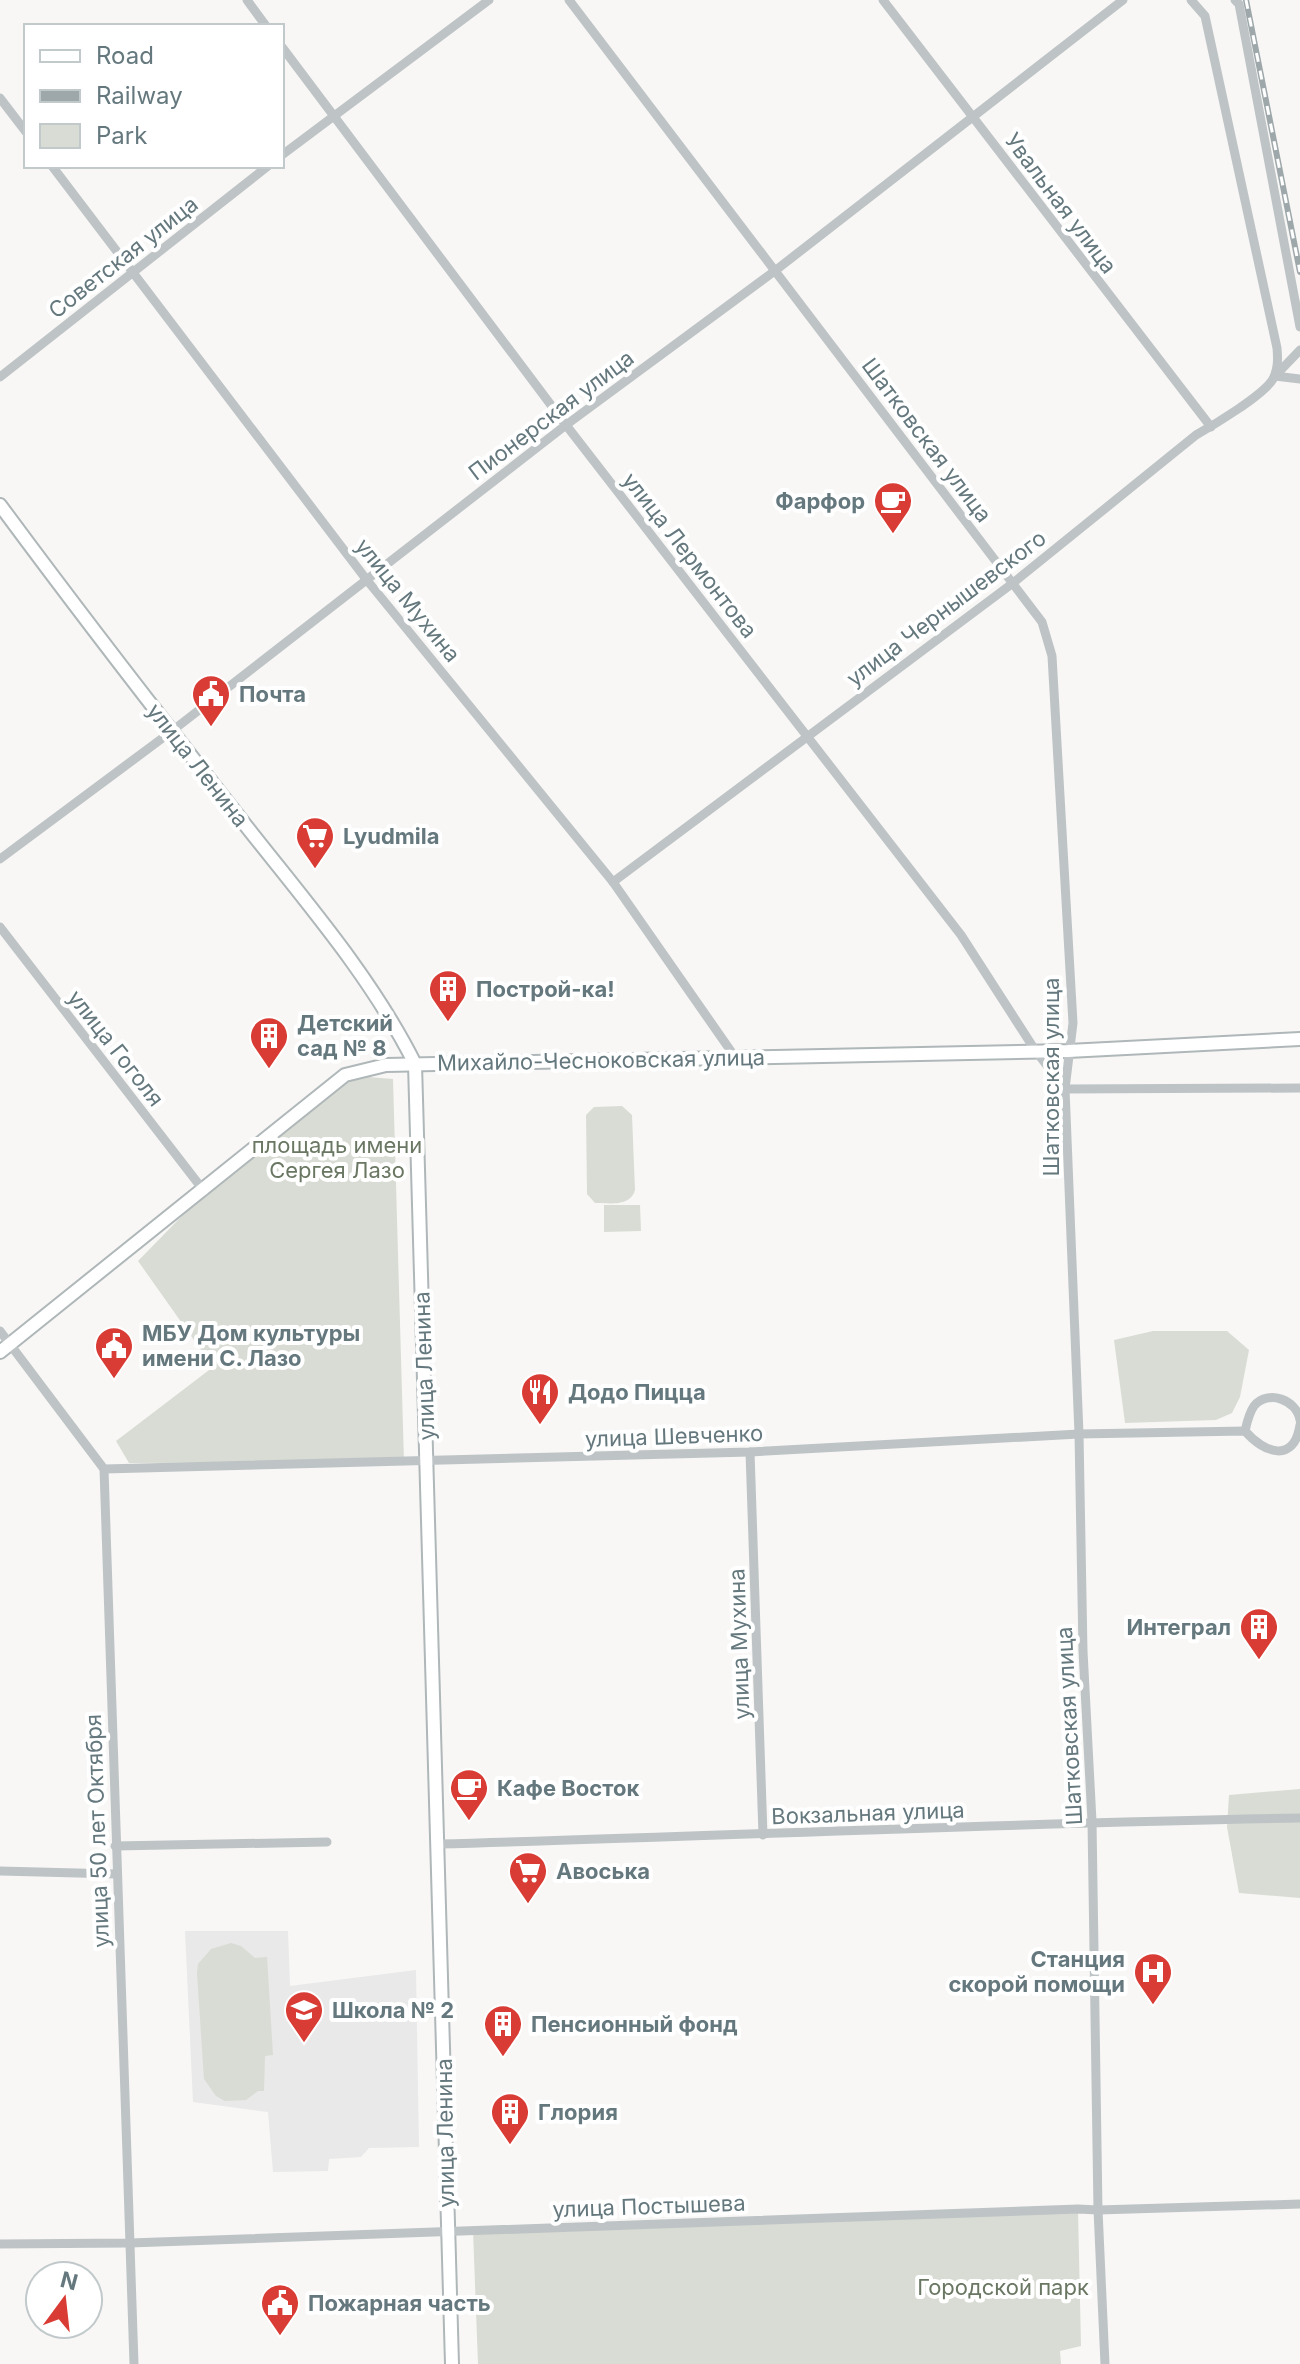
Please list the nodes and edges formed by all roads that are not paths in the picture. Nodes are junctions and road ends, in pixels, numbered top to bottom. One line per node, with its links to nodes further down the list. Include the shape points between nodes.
1 (247, 0): 8 (street)
2 (489, 0): 11 (street)
3 (569, 0): 17 (street, Шатковская улица)
4 (883, 0): 12 (street, Увальная улица)
5 (1123, 0): 12 (street, Пионерская улица)
6 (1191, 0): 21 (street, via 1205,16 1277,348)
7 (1235, 0): 19 (street)
8 (265, 24)
9 (284, 50): 11 (street, улица Лермонтова)
10 (0, 98): 13 (street)
11 (334, 115): 14 (street); 24 (street, улица Лермонтова)
12 (972, 116): 17 (street, Пионерская улица); 25 (street, Увальная улица)
13 (24, 129)
14 (284, 153)
15 (54, 168): 18 (street, улица Мухина)
16 (265, 168): 18 (street, Советская улица)
17 (776, 270): 24 (street, Пионерская улица); 28 (street, Шатковская улица)
18 (132, 272): 22 (street, Советская улица); 27 (street, улица Мухина)
19 (1300, 327)
20 (1300, 350): 21 (street, улица Чернышевского)
21 (1275, 376): 23 (street); 25 (street, улица Чернышевского)
22 (0, 377)
23 (1300, 379)
24 (566, 425): 27 (street, Пионерская улица); 30 (street, улица Лермонтова)
25 (1211, 427): 28 (street, улица Чернышевского)
26 (0, 505): 29 (main road, улица Ленина)
27 (366, 579): 29 (street, Пионерская улица); 32 (street, улица Мухина)
28 (1013, 583): 30 (street, улица Чернышевского); 36 (street, Шатковская улица, via 1042,622 1052,656 1073,1023)
29 (172, 731): 31 (street, Пионерская улица); 38 (main road, улица Ленина, via 393,1020)
30 (806, 737): 32 (street, улица Чернышевского); 35 (street, улица Лермонтова, via 961,935)
31 (0, 859)
32 (613, 882): 37 (street, улица Мухина)
33 (0, 927): 41 (street, улица Гоголя)
34 (1300, 1039): 36 (main road, Михайло-Чесноковская улица)
35 (1035, 1050): 36 (main road, Михайло-Чесноковская улица); 37 (main road, Михайло-Чесноковская улица); 40 (street, улица Лермонтова)
36 (1068, 1051): 40 (street, Шатковская улица)
37 (735, 1057): 38 (main road, Михайло-Чесноковская улица)
38 (415, 1064): 41 (main road, Михайло-Чесноковская улица, via 345,1075); 48 (main road, улица Ленина)
39 (1300, 1088): 40 (street)
40 (1065, 1089): 46 (street, Шатковская улица)
41 (204, 1191): 43 (main road, Михайло-Чесноковская улица)
42 (0, 1331): 43 (street)
43 (5, 1348): 49 (street)
44 (1300, 1422): 45 (street, via 1293,1447 1283,1451 1261,1445); 45 (street, via 1292,1403 1261,1399)
45 (1245, 1431): 46 (street, улица Шевченко)
46 (1079, 1434): 47 (street, улица Шевченко); 51 (street, Шатковская улица)
47 (750, 1452): 48 (street, улица Шевченко); 52 (street, улица Мухина)
48 (427, 1462): 49 (street, улица Шевченко); 54 (main road, улица Ленина)
49 (104, 1469): 55 (street, улица 50 лет Октября)
50 (1300, 1818): 51 (street, Вокзальная улица)
51 (1092, 1821): 52 (street, Вокзальная улица); 59 (street, Шатковская улица)
52 (763, 1835): 54 (street, Вокзальная улица)
53 (327, 1842): 55 (street)
54 (438, 1844): 60 (main road, улица Ленина)
55 (115, 1846): 57 (street, улица 50 лет Октября)
56 (0, 1871): 57 (street)
57 (116, 1874): 61 (street, улица 50 лет Октября)
58 (1300, 2204): 59 (street, улица Постышева)
59 (1098, 2210): 60 (street, улица Постышева); 65 (street, Шатковская улица)
60 (447, 2232): 61 (street, улица Постышева); 64 (main road, улица Ленина)
61 (130, 2243): 62 (street, улица Постышева); 63 (street, улица 50 лет Октября)
62 (0, 2244)
63 (134, 2364)
64 (452, 2364)
65 (1105, 2364)

